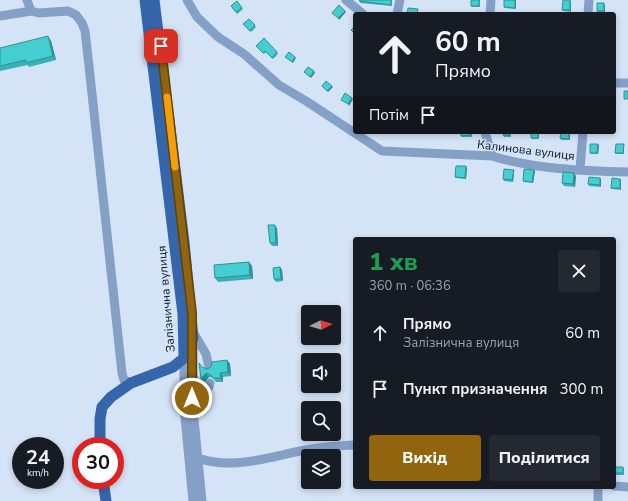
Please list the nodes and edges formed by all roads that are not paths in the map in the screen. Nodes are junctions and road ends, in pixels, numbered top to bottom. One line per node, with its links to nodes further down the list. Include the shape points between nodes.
1 (26, 0): 9 (street)
2 (145, 0): 25 (main road, Залізнична вулиця, via 183,314)
3 (154, 0): 24 (main road, Залізнична вулиця, via 166,85)
4 (187, 0): 17 (street, Калинова вулиця, via 197,17 218,37 244,54 279,85)
5 (346, 0): 10 (street)
6 (400, 0): 11 (street)
7 (491, 0): 12 (street)
8 (589, 0): 13 (street)
9 (31, 11): 14 (street); 27 (street, via 68,12 76,15 85,31 122,373 124,380)
10 (361, 12)
11 (397, 12)
12 (490, 12)
13 (588, 12)
14 (0, 16)
15 (616, 83): 16 (street)
16 (628, 83)
17 (353, 132)
18 (357, 134): 21 (street, Калинова вулиця, via 382,151)
19 (486, 134): 21 (street)
20 (583, 134): 22 (street)
21 (492, 156): 22 (street, Калинова вулиця)
22 (580, 169): 23 (street, Калинова вулиця)
23 (628, 172)
24 (192, 334): 25 (main road, Залізнична вулиця); 26 (street, via 206,354); 29 (street)
25 (184, 358): 27 (main road, via 173,367); 38 (street, via 184,407)
26 (209, 367)
27 (131, 383): 30 (main road, via 102,407)
28 (210, 383): 29 (street, via 209,387)
29 (192, 398): 32 (street)
30 (100, 437)
31 (353, 445): 32 (street, via 301,451 232,464 207,462)
32 (198, 458): 39 (street)
33 (616, 486): 34 (street)
34 (628, 487)
35 (104, 489): 37 (main road)
36 (598, 489): 40 (street)
37 (106, 501)
38 (193, 501)
39 (202, 501)
40 (598, 501)

